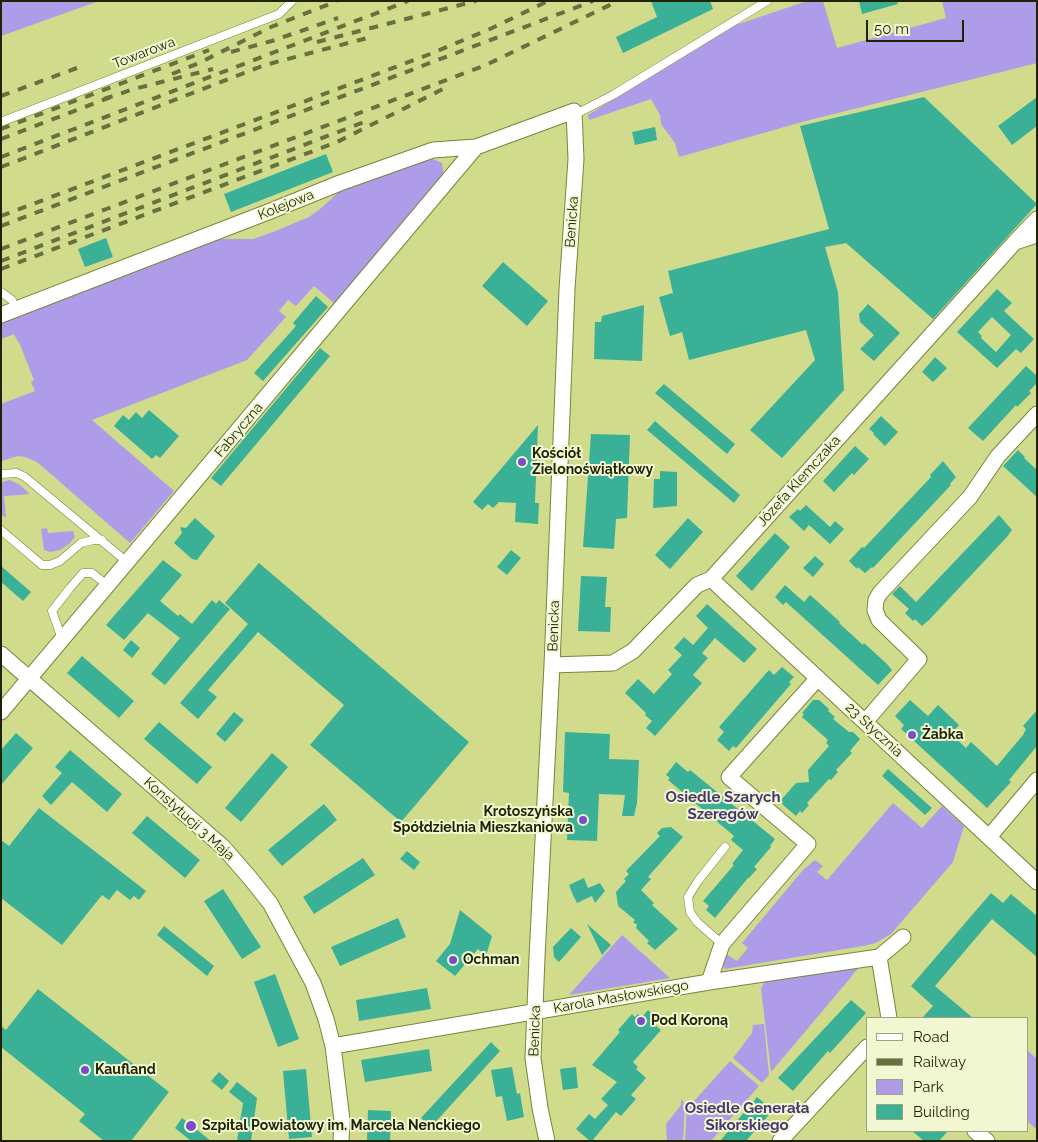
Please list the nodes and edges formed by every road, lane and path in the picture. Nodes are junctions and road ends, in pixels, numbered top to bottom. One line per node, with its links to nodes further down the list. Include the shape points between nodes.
1 (292, 1): 4 (lane, Towarowa, via 279,14)
2 (767, 1): 3 (lane, via 613,95)
3 (574, 113): 5 (street, Kolejowa); 20 (street, Benicka, via 576,159)
4 (1, 122)
5 (476, 147): 10 (street, Kolejowa, via 433,150); 15 (street, Fabryczna)
6 (1037, 219): 8 (street, Józefa Klemczaka)
7 (1037, 235): 8 (street)
8 (1015, 242): 16 (street, Józefa Klemczaka)
9 (1, 292): 10 (lane, via 12,300)
10 (8, 312)
11 (1037, 414): 24 (street, via 998,456 970,497 876,600 879,620 919,659)
12 (1, 474): 14 (lane, via 17,473 25,477)
13 (1, 530): 14 (lane, via 42,565 60,561 81,543)
14 (102, 540): 15 (lane)
15 (127, 562): 17 (street, Fabryczna)
16 (711, 579): 20 (street, Józefa Klemczaka, via 697,585 633,651 613,663); 21 (street, 23 Stycznia)
17 (107, 585): 18 (street, Fabryczna); 18 (lane, via 92,573 83,573 52,611)
18 (62, 640): 22 (street, Fabryczna)
19 (1, 654): 22 (street, Konstytucji 3 Maja)
20 (552, 665): 33 (street, Benicka, via 536,957)
21 (818, 678): 24 (street, 23 Stycznia); 30 (street, via 729,777 808,844)
22 (29, 679): 23 (street, Fabryczna); 35 (street, Konstytucji 3 Maja, via 194,820 250,878 270,903 313,983)
23 (1, 712)
24 (865, 722): 26 (street, 23 Stycznia)
25 (1037, 780): 26 (street)
26 (989, 837): 28 (street, 23 Stycznia)
27 (725, 847): 30 (lane, via 688,897 690,912 696,922)
28 (1037, 882)
29 (903, 937): 31 (street)
30 (722, 944): 32 (street)
31 (879, 957): 32 (street, Karola Masłowskiego); 34 (street)
32 (709, 982): 33 (street, Karola Masłowskiego)
33 (536, 1012): 35 (street, Karola Masłowskiego); 39 (street, Benicka, via 533,1058)
34 (888, 1017)
35 (333, 1046): 38 (street, Konstytucji 3 Maja)
36 (866, 1048): 40 (street)
37 (976, 1132): 41 (street)
38 (342, 1141)
39 (547, 1141)
40 (780, 1141)
41 (987, 1141)

